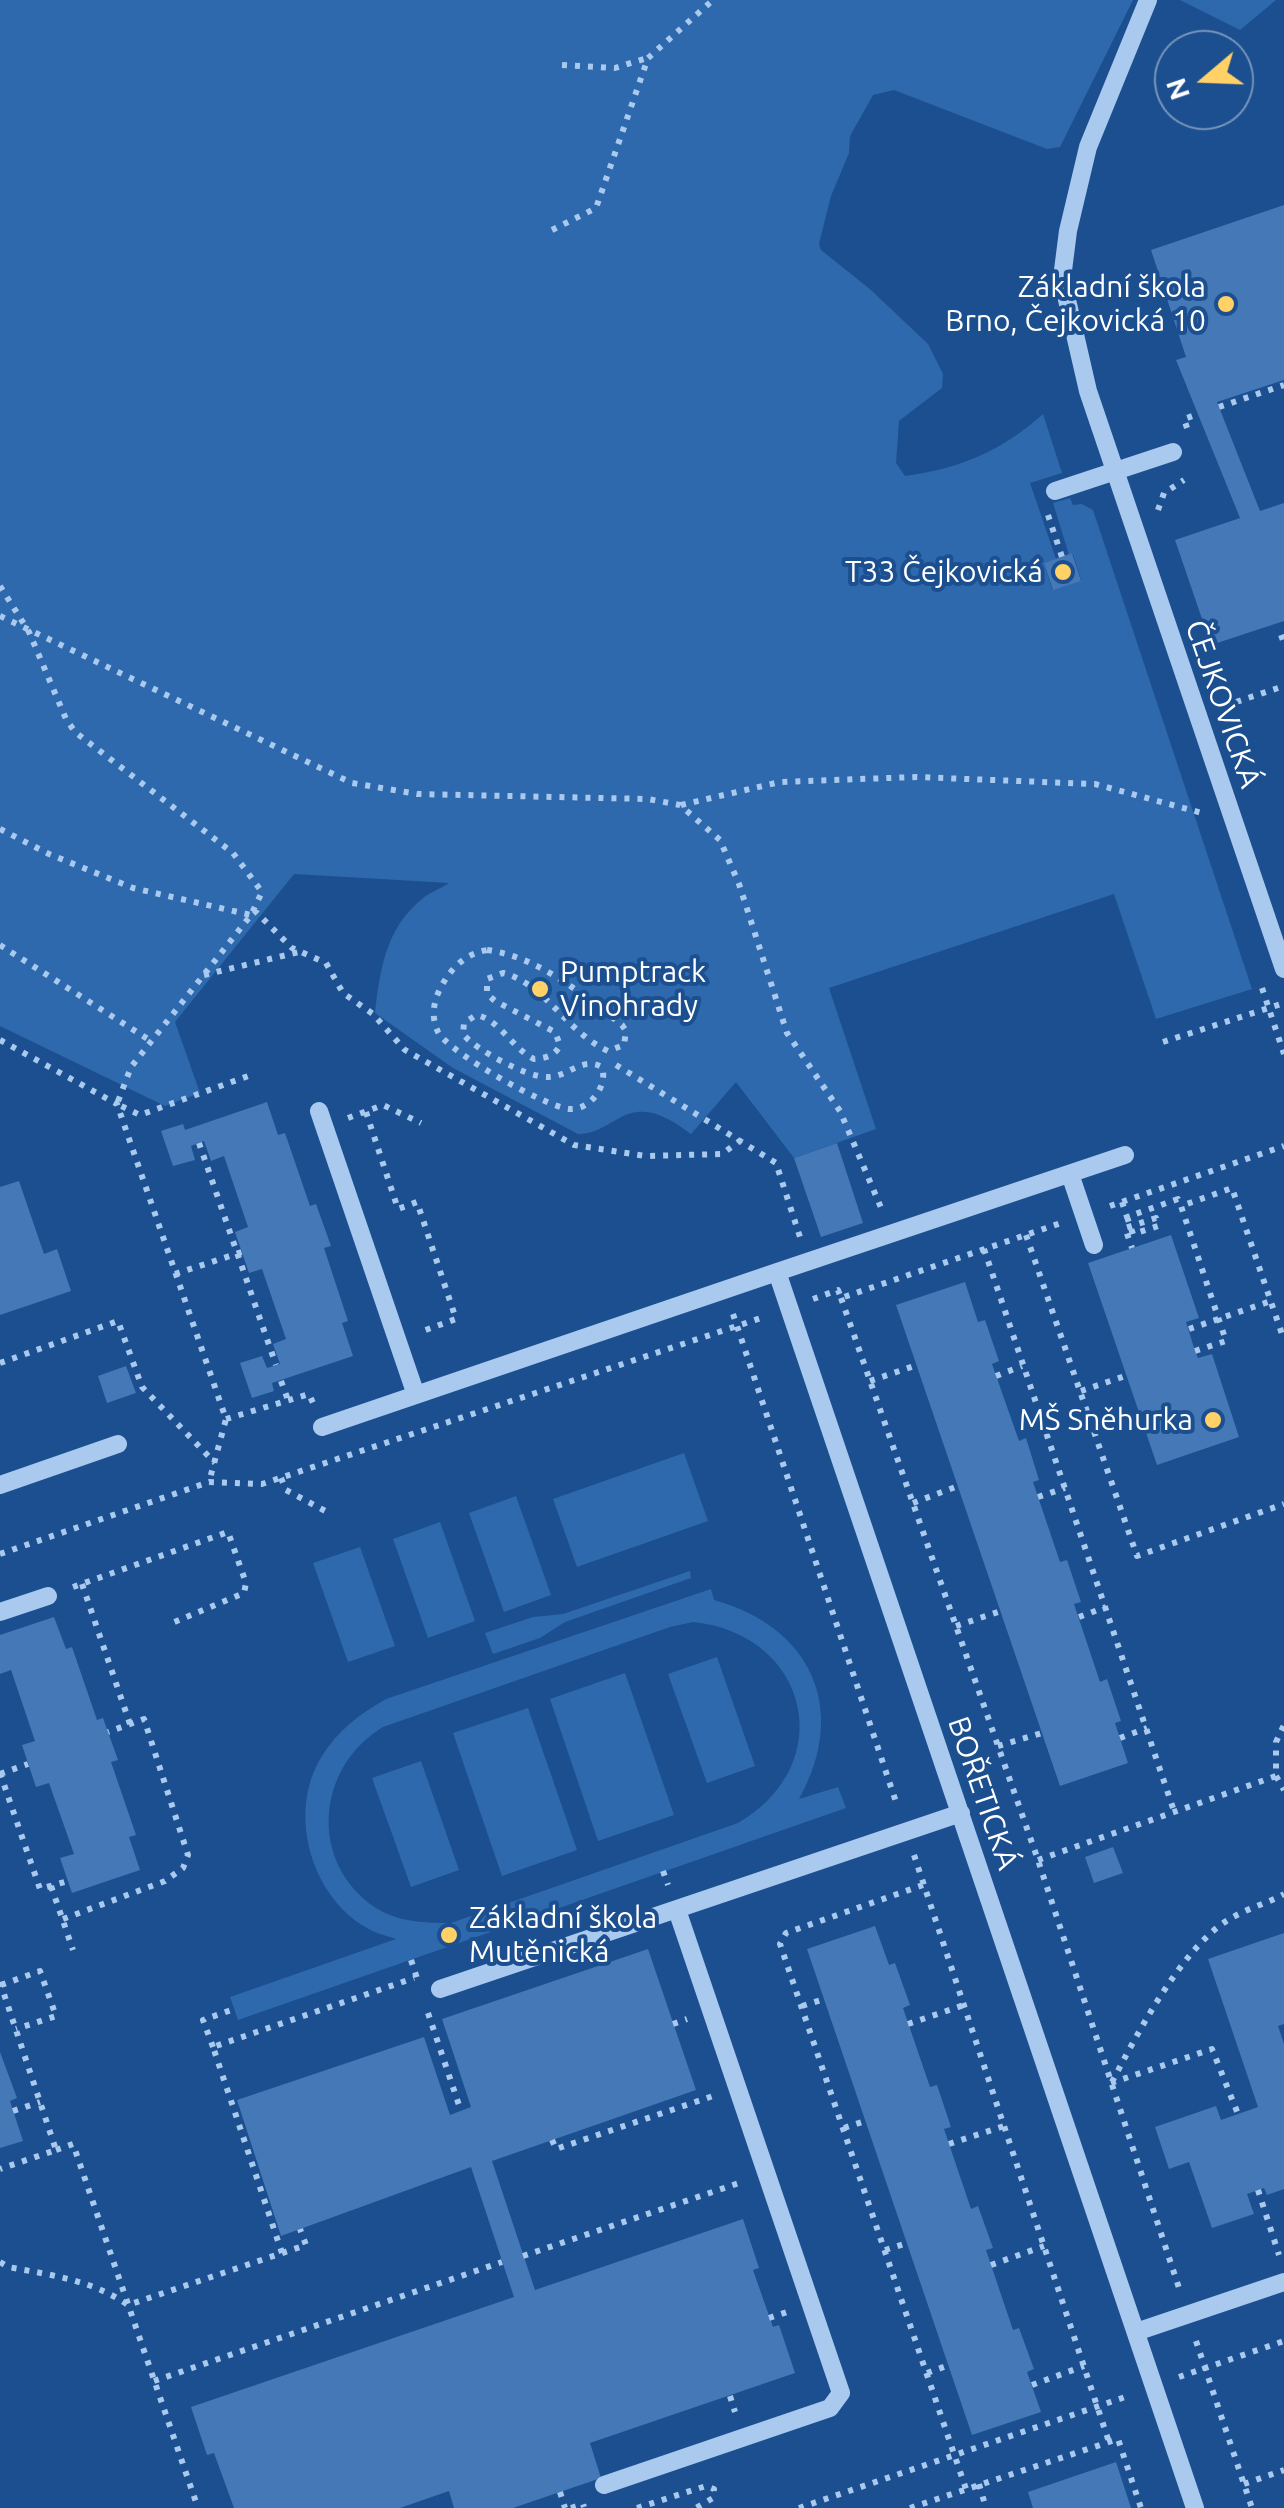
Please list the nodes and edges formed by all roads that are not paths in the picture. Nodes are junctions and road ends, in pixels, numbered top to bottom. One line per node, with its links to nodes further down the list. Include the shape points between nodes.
1 (1148, 0): 3 (street, ČEJKOVICKÁ, via 1088,147 1062,278)
2 (1173, 452): 3 (street)
3 (1113, 464): 4 (street); 5 (street, ČEJKOVICKÁ)
4 (1056, 490)
5 (1284, 969)
6 (322, 1118): 11 (street)
7 (1126, 1155): 8 (street)
8 (1070, 1174): 9 (street); 10 (street)
9 (1094, 1245)
10 (777, 1272): 11 (street); 17 (street, BOŘETICKÁ)
11 (416, 1395): 12 (street)
12 (322, 1427)
13 (118, 1444): 14 (street)
14 (0, 1485)
15 (48, 1596): 16 (street)
16 (0, 1612)
17 (961, 1813): 18 (street); 21 (street, BOŘETICKÁ)
18 (676, 1910): 19 (street); 22 (street, via 841,2393 830,2408)
19 (440, 1989)
20 (1284, 2282): 21 (street)
21 (1136, 2332): 23 (street, BOŘETICKÁ)
22 (604, 2485)
23 (1195, 2508)

